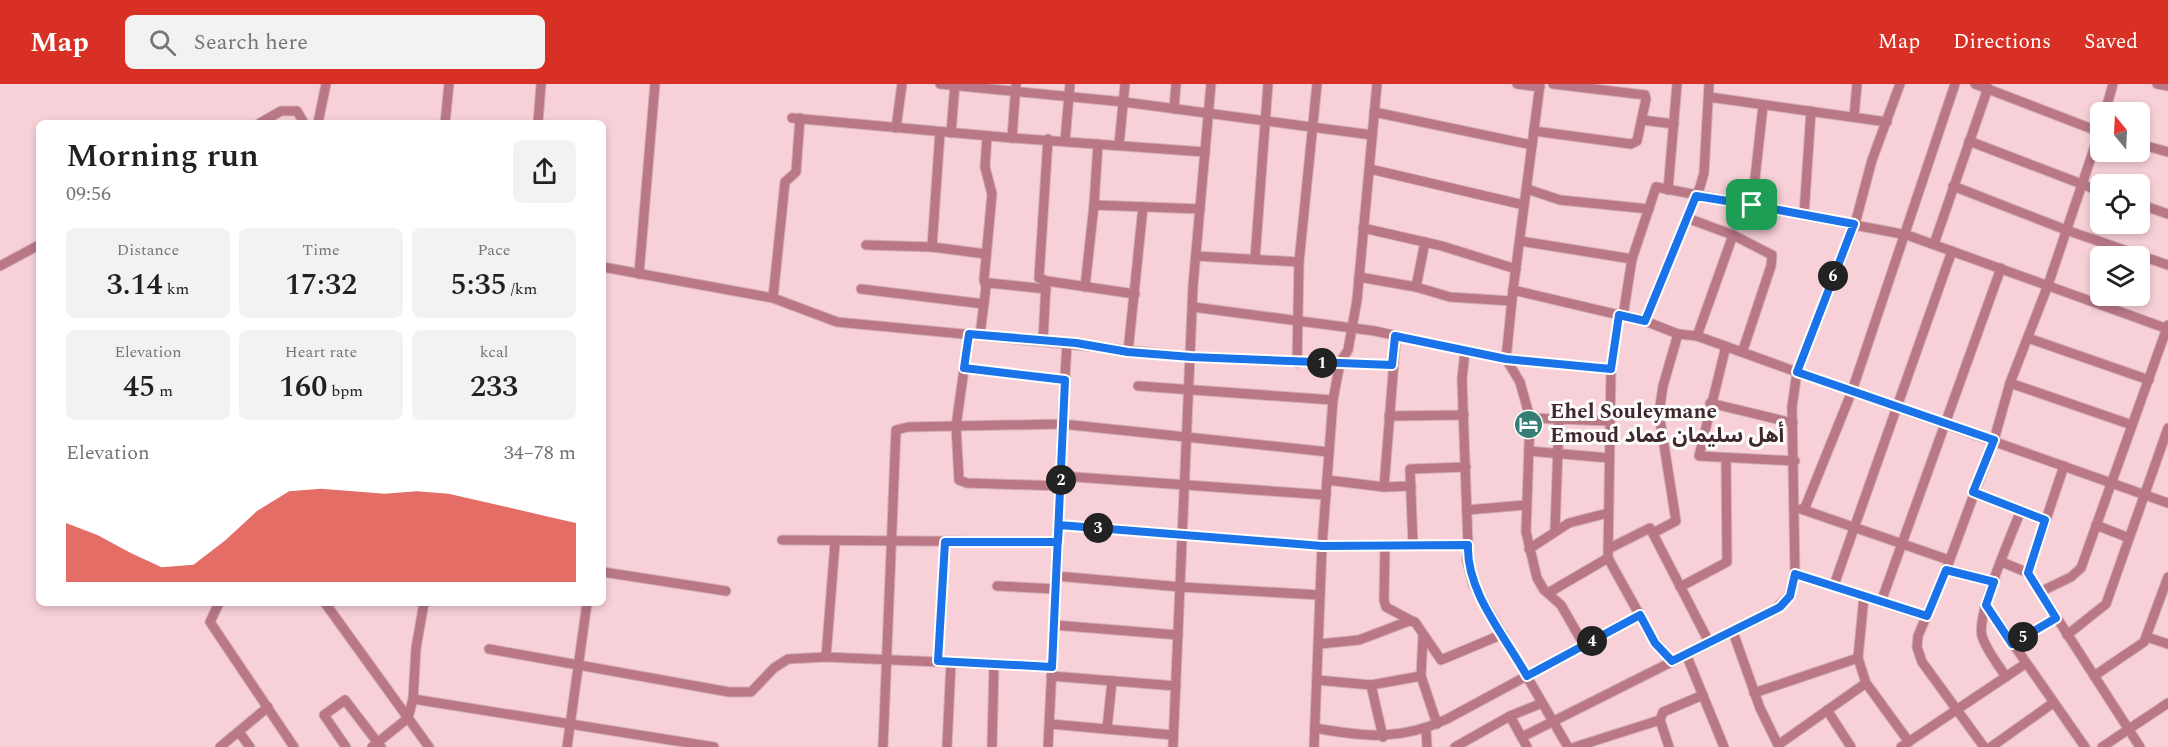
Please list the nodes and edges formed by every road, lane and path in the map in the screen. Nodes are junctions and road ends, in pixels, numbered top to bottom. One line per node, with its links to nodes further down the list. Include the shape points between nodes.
1 (326, 84): 41 (street)
2 (449, 84): 42 (street)
3 (541, 84): 43 (street)
4 (655, 84): 105 (street)
5 (902, 84): 49 (street)
6 (940, 84): 24 (street)
7 (1070, 84): 30 (street)
8 (1125, 84): 31 (street)
9 (1176, 84): 34 (street)
10 (1211, 84): 37 (street)
11 (1268, 84): 45 (street)
12 (1317, 84): 48 (street)
13 (1377, 84): 36 (street)
14 (1517, 84): 25 (street)
15 (1553, 84): 44 (street, via 1645,95)
16 (1677, 84): 47 (street)
17 (1709, 84): 29 (street)
18 (1857, 84): 38 (street)
19 (1900, 84): 46 (street)
20 (1955, 84): 87 (street)
21 (1975, 84): 28 (street)
22 (2114, 84): 32 (street)
23 (2157, 84): 26 (street)
24 (955, 85): 27 (street); 52 (street)
25 (1540, 86): 51 (street)
26 (2168, 86)
27 (1015, 88): 30 (street); 55 (street)
28 (1988, 88): 50 (street); 58 (street)
29 (1709, 97): 33 (street); 72 (street, via 1704,173)
30 (1069, 98): 31 (street); 57 (street)
31 (1124, 102): 34 (street); 60 (street)
32 (2108, 102)
33 (1763, 106): 35 (street); 74 (street)
34 (1174, 109): 37 (street)
35 (1811, 111): 38 (street); 81 (street)
36 (1374, 112): 53 (street); 61 (street)
37 (1209, 113): 45 (street); 63 (street)
38 (1854, 117): 46 (street)
39 (265, 120): 40 (street, via 281,111 297,111)
40 (302, 120)
41 (319, 120)
42 (445, 120)
43 (537, 120)
44 (1642, 120): 47 (street); 51 (street, via 1637,141 1631,144)
45 (1266, 121): 48 (street); 97 (street)
46 (1887, 122): 83 (street)
47 (1674, 124): 71 (street)
48 (1314, 127): 53 (street); 99 (street)
49 (896, 128): 52 (street); 115 (street, via 796,118 796,172 785,182)
50 (2090, 128)
51 (1534, 131): 61 (street)
52 (945, 132): 54 (street); 93 (street)
53 (1372, 135): 66 (street)
54 (987, 136): 55 (street); 95 (street, via 985,167 992,194)
55 (1012, 138): 56 (street)
56 (1048, 139): 57 (street); 107 (street, via 1038,273)
57 (1065, 141): 59 (street)
58 (1969, 141): 67 (street); 68 (street)
59 (1098, 144): 60 (street); 73 (street)
60 (1119, 145): 63 (street)
61 (1532, 145): 70 (street)
62 (2150, 147): 64 (street)
63 (1205, 152): 78 (street)
64 (2168, 152)
65 (2090, 161): 67 (street)
66 (1370, 168): 75 (street); 84 (street)
67 (2082, 185): 69 (street); 85 (street)
68 (1953, 186): 85 (street); 90 (street)
69 (2090, 188)
70 (1527, 189): 75 (street); 79 (street, via 1570,201)
71 (1668, 190): 72 (street); 79 (street, via 1656,187)
72 (1696, 196): 74 (street); 82 (street)
73 (1095, 205): 76 (street); 109 (street)
74 (1752, 205): 81 (street)
75 (1524, 206): 88 (street)
76 (1143, 207): 78 (street); 114 (street)
77 (2150, 207): 80 (street)
78 (1200, 209): 96 (street)
79 (1649, 209): 98 (street)
80 (2168, 213)
81 (1804, 215): 83 (street)
82 (1687, 218): 86 (street); 121 (street)
83 (1854, 224): 87 (street); 143 (street)
84 (1363, 228): 89 (street); 106 (street)
85 (2066, 230): 100 (street); 108 (street)
86 (1733, 235): 128 (street); 133 (street, via 1772,255)
87 (1907, 235): 90 (street); 149 (street)
88 (1520, 241): 98 (street); 104 (street)
89 (1425, 242): 104 (street); 111 (street)
90 (1934, 244): 94 (street)
91 (866, 245): 93 (street)
92 (36, 247): 101 (street)
93 (932, 247): 95 (street)
94 (1952, 251): 103 (street); 152 (street)
95 (986, 254): 110 (street)
96 (1196, 256): 97 (street); 118 (street)
97 (1255, 259): 99 (street)
98 (1632, 259): 119 (street)
99 (1299, 262): 120 (street)
100 (2168, 265)
101 (0, 266)
102 (606, 268): 105 (street)
103 (2001, 268): 108 (street); 160 (street)
104 (1516, 269): 113 (street)
105 (639, 274): 115 (street)
106 (1359, 277): 111 (street); 123 (street)
107 (1046, 285): 109 (street); 110 (street, via 993,282); 130 (street)
108 (2048, 285): 122 (street); 129 (street)
109 (1085, 286): 114 (street)
110 (986, 287): 117 (street)
111 (1416, 287): 116 (street, via 1450,297)
112 (861, 289): 117 (street)
113 (1513, 290): 116 (street); 119 (street)
114 (1136, 294): 135 (street)
115 (773, 298): 124 (street, via 837,322)
116 (1511, 301): 137 (street)
117 (984, 304): 126 (street)
118 (1192, 307): 120 (street); 136 (street)
119 (1621, 315): 121 (street); 142 (street)
120 (1299, 321): 123 (street); 138 (street)
121 (1645, 321): 125 (street)
122 (2168, 327): 145 (street)
123 (1352, 328): 127 (street); 139 (street, via 1348,350)
124 (969, 334): 126 (street); 141 (street)
125 (1678, 334): 128 (street); 195 (street, via 1659,413 1676,521)
126 (980, 335): 130 (street)
127 (1395, 336): 134 (street); 140 (street)
128 (1697, 336): 132 (street)
129 (2028, 338): 145 (street); 146 (street)
130 (1043, 341): 131 (street)
131 (1067, 344): 135 (street); 144 (street)
132 (1726, 346): 133 (street); 151 (street)
133 (1743, 350): 143 (street)
134 (1464, 351): 137 (street); 153 (street)
135 (1128, 352): 136 (street)
136 (1191, 357): 138 (street); 148 (street)
137 (1506, 359): 142 (street); 155 (street, via 1520,382)
138 (1297, 363): 139 (street)
139 (1340, 363): 140 (street); 150 (street)
140 (1392, 365): 154 (street)
141 (964, 368): 144 (street); 162 (street)
142 (1611, 369): 157 (street)
143 (1797, 372): 149 (street); 158 (street)
144 (1065, 380): 159 (street)
145 (2149, 380): 161 (street)
146 (2010, 383): 161 (street); 165 (street)
147 (1138, 386): 148 (street)
148 (1190, 389): 150 (street); 164 (street)
149 (1852, 391): 152 (street); 186 (street)
150 (1333, 400): 166 (street)
151 (1710, 403): 158 (street); 170 (street, via 1698,455)
152 (1898, 408): 160 (street); 193 (street)
153 (1464, 415): 154 (street); 173 (street)
154 (1389, 416): 180 (street)
155 (1530, 418): 156 (street); 167 (street)
156 (1559, 419): 157 (street); 168 (street)
157 (1609, 421): 169 (street)
158 (1793, 423): 171 (street)
159 (1062, 424): 162 (street); 164 (street); 174 (street)
160 (1946, 424): 165 (street); 203 (street)
161 (2133, 425): 176 (street)
162 (956, 426): 178 (street, via 959,480); 199 (street, via 896,430)
163 (2168, 428): 182 (street)
164 (1187, 437): 166 (street); 177 (street)
165 (1994, 440): 172 (street); 181 (street)
166 (1329, 452): 175 (street)
167 (1529, 452): 168 (street); 185 (street)
168 (1556, 454): 169 (street); 194 (street)
169 (1610, 458): 189 (street)
170 (1726, 459): 171 (street); 221 (street, via 1727,562)
171 (1795, 461): 186 (street)
172 (2064, 466): 176 (street); 190 (street)
173 (1466, 467): 179 (street, via 1412,467); 187 (street)
174 (1061, 476): 177 (street); 178 (street)
175 (1327, 480): 180 (street); 183 (street)
176 (2112, 483): 182 (street); 192 (street)
177 (1186, 485): 183 (street); 196 (street)
178 (1060, 486): 191 (street)
179 (1411, 486): 180 (street); 205 (street)
180 (1384, 487)
181 (1973, 492): 188 (street); 211 (street)
182 (2144, 494): 184 (street); 197 (street)
183 (1326, 495): 207 (street)
184 (2168, 503)
185 (1526, 505): 187 (street); 208 (street)
186 (1800, 509): 193 (street); 214 (street)
187 (1467, 510): 206 (street)
188 (2021, 510): 190 (street); 210 (street)
189 (1608, 513): 194 (street, via 1569,522); 209 (street)
190 (2045, 520): 213 (street)
191 (1059, 525): 196 (street); 201 (street)
192 (2096, 525): 197 (street); 224 (street, via 2079,572)
193 (1855, 527): 203 (street); 218 (street)
194 (1555, 530): 208 (street)
195 (1653, 533): 209 (street, via 1648,528); 221 (street)
196 (1183, 535): 207 (street); 220 (street)
197 (2129, 538): 243 (street, via 2103,609)
198 (782, 540): 202 (street)
199 (892, 542): 200 (street); 202 (street); 254 (street)
200 (945, 542): 201 (street); 255 (street)
201 (1058, 542): 215 (street)
202 (835, 543): 252 (street)
203 (1902, 544): 211 (street); 228 (street)
204 (1385, 545): 205 (street); 207 (street); 237 (street, via 1386,606)
205 (1413, 545): 206 (street)
206 (1468, 545): 240 (street, via 1473,584)
207 (1322, 546): 226 (street)
208 (1529, 549): 225 (street, via 1537,578)
209 (1608, 553): 225 (street); 234 (street)
210 (2002, 562): 213 (street); 217 (street)
211 (1947, 565): 217 (street); 235 (street)
212 (606, 572): 223 (street)
213 (2028, 573): 224 (street)
214 (1795, 574): 218 (street); 239 (street, via 1785,603)
215 (1056, 576): 220 (street); 222 (street)
216 (2168, 577): 244 (street)
217 (1994, 582): 229 (street)
218 (1834, 585): 227 (street)
219 (997, 586): 222 (street)
220 (1181, 587): 226 (street); 241 (street)
221 (1680, 587): 245 (street)
222 (1056, 589): 238 (street)
223 (726, 591)
224 (2040, 592): 236 (street)
225 (1548, 593): 249 (street, via 1561,604)
226 (1320, 595): 246 (street)
227 (1864, 596): 228 (street); 253 (street)
228 (1881, 602): 235 (street)
229 (1986, 605): 247 (street); 265 (street, via 1982,636)
230 (218, 606): 277 (street, via 210,622)
231 (327, 606): 281 (street)
232 (423, 606): 273 (street)
233 (586, 606): 260 (street)
234 (1640, 615): 249 (street); 256 (street, via 1655,643)
235 (1927, 616): 278 (street, via 1918,636 1918,653)
236 (2056, 618): 243 (street); 247 (street)
237 (1415, 622): 242 (street); 246 (street, via 1402,622 1359,640)
238 (1054, 625): 241 (street); 261 (street)
239 (1733, 632): 245 (street); 271 (street)
240 (1503, 634): 242 (street, via 1440,660); 263 (street)
241 (1178, 635): 270 (street)
242 (1423, 635): 262 (street)
243 (2067, 635): 264 (street)
244 (2147, 637): 248 (street); 264 (street)
245 (1710, 642): 251 (street)
246 (1319, 644): 266 (street)
247 (2012, 644): 259 (street)
248 (2168, 644)
249 (1584, 645): 263 (street)
250 (489, 649): 260 (street)
251 (1686, 654): 256 (street); 272 (street)
252 (826, 657): 254 (street); 260 (street, via 788,659 751,692 729,692)
253 (1858, 658): 268 (street); 271 (street)
254 (886, 660): 255 (street); 305 (street)
255 (938, 661): 257 (street)
256 (1672, 661): 283 (street)
257 (951, 662): 258 (street); 306 (street)
258 (994, 664): 261 (street); 307 (street)
259 (2025, 664): 265 (street); 275 (street)
260 (578, 666): 286 (street)
261 (1052, 672): 267 (street); 284 (street)
262 (1421, 676): 269 (street); 285 (street)
263 (1527, 676): 274 (street); 285 (street)
264 (2094, 676): 290 (street)
265 (2006, 677): 278 (street)
266 (1317, 680): 269 (street); 287 (street)
267 (1112, 681): 270 (street); 289 (street)
268 (1866, 683): 279 (street); 295 (street)
269 (1371, 685): 293 (street)
270 (1176, 686): 292 (street)
271 (1754, 693): 297 (street)
272 (1703, 695): 282 (street, via 1664,712); 317 (street)
273 (413, 699): 281 (street); 286 (street)
274 (1542, 703): 280 (street); 283 (street)
275 (2053, 703): 320 (street); 321 (street)
276 (2168, 703): 290 (street)
277 (268, 708): 291 (street); 300 (street)
278 (1957, 709): 295 (street); 319 (street)
279 (1827, 710): 297 (street); 318 (street)
280 (1510, 716): 294 (street); 312 (street)
281 (408, 718): 296 (street); 302 (street)
282 (1660, 720): 315 (street); 316 (street)
283 (1554, 723): 294 (street); 314 (street)
284 (1050, 724): 289 (street); 308 (street)
285 (1437, 724): 288 (street)
286 (570, 725): 303 (street); 304 (street)
287 (1315, 728): 293 (street); 310 (street)
288 (1426, 728): 293 (street); 311 (street)
289 (1107, 729): 292 (street)
290 (2128, 730): 322 (street); 323 (street)
291 (239, 732): 298 (street); 299 (street)
292 (1173, 735): 309 (street)
293 (1383, 736)
294 (1522, 737): 313 (street)
295 (1905, 744)
296 (377, 745): 301 (street, via 345,700 324,715)
297 (1779, 746)
298 (220, 747)
299 (250, 747)
300 (294, 747)
301 (346, 747)
302 (429, 747)
303 (567, 747)
304 (714, 747)
305 (883, 747)
306 (947, 747)
307 (992, 747)
308 (1048, 747)
309 (1173, 747)
310 (1314, 747)
311 (1427, 747)
312 (1455, 747)
313 (1527, 747)
314 (1568, 747)
315 (1575, 747)
316 (1669, 747)
317 (1724, 747)
318 (1851, 747)
319 (1984, 747)
320 (1991, 747)
321 (2085, 747)
322 (2102, 747)
323 (2140, 747)

